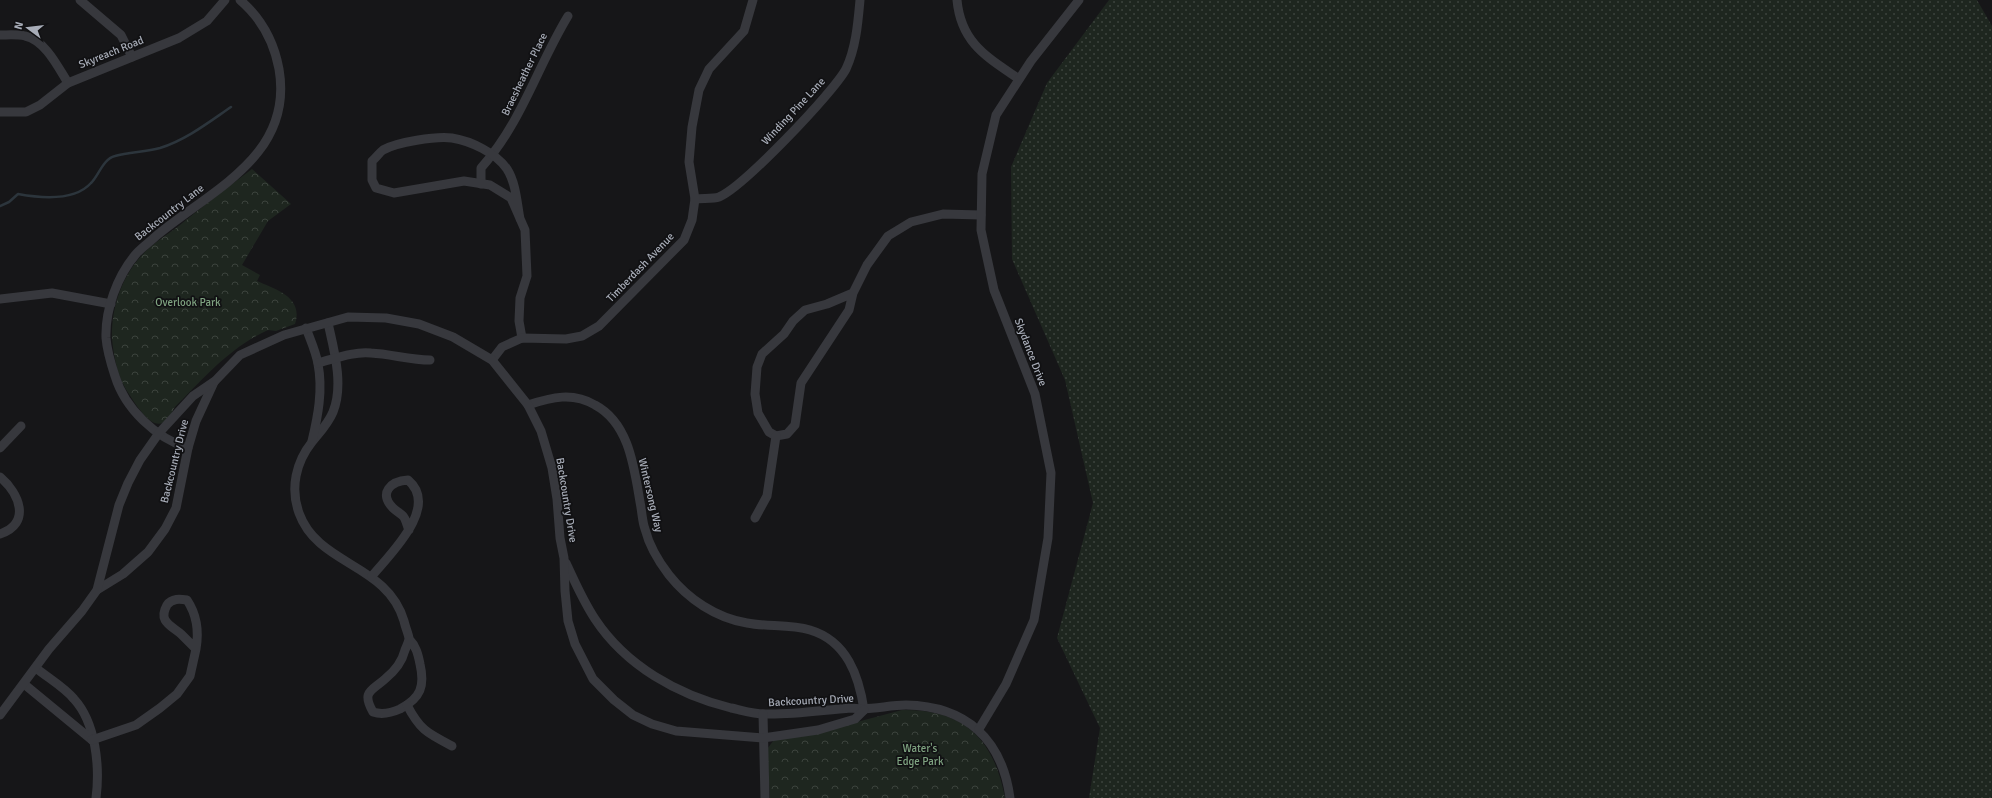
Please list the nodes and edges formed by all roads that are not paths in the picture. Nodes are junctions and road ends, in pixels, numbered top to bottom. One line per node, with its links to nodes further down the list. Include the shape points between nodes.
1 (80, 0): 10 (street, via 121,35)
2 (225, 0): 10 (street, Skyreach Road, via 207,21 179,38)
3 (240, 0): 21 (street, Backcountry Lane, via 259,20 276,50 281,81 279,108 267,142 249,164 136,254 119,281)
4 (753, 0): 16 (street, Timberdash Avenue, via 744,31 709,69 699,91 689,162)
5 (860, 0): 16 (street, Winding Pine Lane, via 857,33 846,69 821,101 753,171 732,188 719,197)
6 (958, 0): 11 (street, via 959,15 968,37 991,60)
7 (1079, 0): 11 (street, Skydance Drive)
8 (568, 16): 14 (street, Braesheather Place, via 522,109)
9 (0, 35): 12 (street, via 26,36 39,43)
10 (132, 56): 12 (street, Skyreach Road)
11 (1019, 79): 17 (street, Skydance Drive, via 996,115 982,174)
12 (68, 83): 13 (street, Skyreach Road, via 40,105 26,112)
13 (0, 112)
14 (492, 155): 15 (street, Braesheather Place, via 481,168); 15 (street, via 472,144 452,138 404,144 383,150 372,161 372,180 376,188 394,193 464,181); 18 (street, via 507,169 514,186)
15 (481, 184): 18 (street, via 490,185 511,198)
16 (695, 198): 24 (street, Timberdash Avenue, via 692,220 684,240 599,326 582,336 566,339)
17 (981, 215): 19 (street, via 944,214 911,222 888,236 867,265); 52 (street, Skydance Drive, via 981,230 994,290 1035,394 1050,473 1048,538 1034,620 1006,684)
18 (520, 219): 24 (street, via 525,230 527,276 520,298 519,321)
19 (853, 293): 33 (street, via 849,310 801,383 795,425 787,434); 33 (street, via 805,310 792,320 784,334 762,354 757,367 755,394 758,414 769,432)
20 (0, 299): 21 (street, via 52,293)
21 (111, 304): 32 (street, Backcountry Lane, via 106,338 110,362 118,385 138,417)
22 (328, 323): 23 (street, Backcountry Drive); 25 (street); 27 (street, Backcountry Drive, via 348,317 386,318 419,324 453,336)
23 (306, 328): 28 (street); 29 (street, Backcountry Drive, via 240,355)
24 (522, 338): 27 (street, Timberdash Avenue, via 502,347)
25 (335, 358): 26 (street, via 370,352); 28 (street); 34 (street, via 337,394 333,412 324,429)
26 (430, 360)
27 (492, 360): 30 (street, Backcountry Drive)
28 (318, 363): 34 (street, via 319,414)
29 (215, 381): 32 (street, Backcountry Drive, via 193,396); 36 (street, Backcountry Drive, via 196,421)
30 (528, 405): 41 (street, Backcountry Drive, via 541,431 552,468); 49 (street, Wintersong Way, via 564,396 587,400 614,419 622,431 630,453 644,529 652,548 683,591 723,616 746,623 810,630 827,638 844,652 852,665 858,679)
31 (21, 426): 35 (street)
32 (159, 434): 36 (street, Backcountry Lane, via 174,444); 43 (street, Backcountry Drive, via 140,460 119,505)
33 (776, 436): 38 (street, via 767,496)
34 (312, 443): 42 (street, via 301,460 294,480 299,513 315,540)
35 (0, 448)
36 (188, 448): 43 (street, Backcountry Drive, via 176,508 165,529 148,552 123,574)
37 (0, 477): 40 (street, via 8,484 19,504 20,512 17,523 9,531)
38 (755, 518)
39 (409, 530): 39 (street, via 417,512 419,496 416,487 408,480 392,484 387,491 388,500 393,508 404,516); 42 (street)
40 (0, 534)
41 (564, 558): 50 (street, Backcountry Drive, via 581,597 595,620 634,661 655,677 687,694 710,703); 53 (street, Backcountry Drive, via 568,620 575,644 593,679 614,700 634,715 652,724 676,731)
42 (372, 576): 44 (street, via 401,612)
43 (97, 590): 46 (street, Backcountry Drive)
44 (409, 639): 48 (street, via 415,645 423,680 418,695); 48 (street, via 403,658 395,670 368,694 368,704 373,712 381,715)
45 (196, 650): 45 (street, via 197,627 194,610 187,600 177,599 168,603 164,610 164,619 168,626 179,632); 54 (street, via 190,676 177,694 136,725)
46 (36, 668): 47 (street, Backcountry Drive); 54 (street, via 74,698 88,719)
47 (24, 684): 51 (street, Backcountry Drive); 54 (street)
48 (407, 705): 55 (street, via 416,723 427,733)
49 (864, 710): 50 (street, Backcountry Drive, via 851,708); 52 (street, Backcountry Drive, via 904,705 928,706 954,714); 53 (street, Backcountry Drive, via 855,720 818,730)
50 (763, 714): 53 (street)
51 (0, 715)
52 (979, 729): 58 (street, Backcountry Drive, via 997,754 1008,782)
53 (763, 738): 57 (street)
54 (92, 740): 56 (street, via 97,757)
55 (452, 746)
56 (96, 798)
57 (765, 798)
58 (1010, 798)

